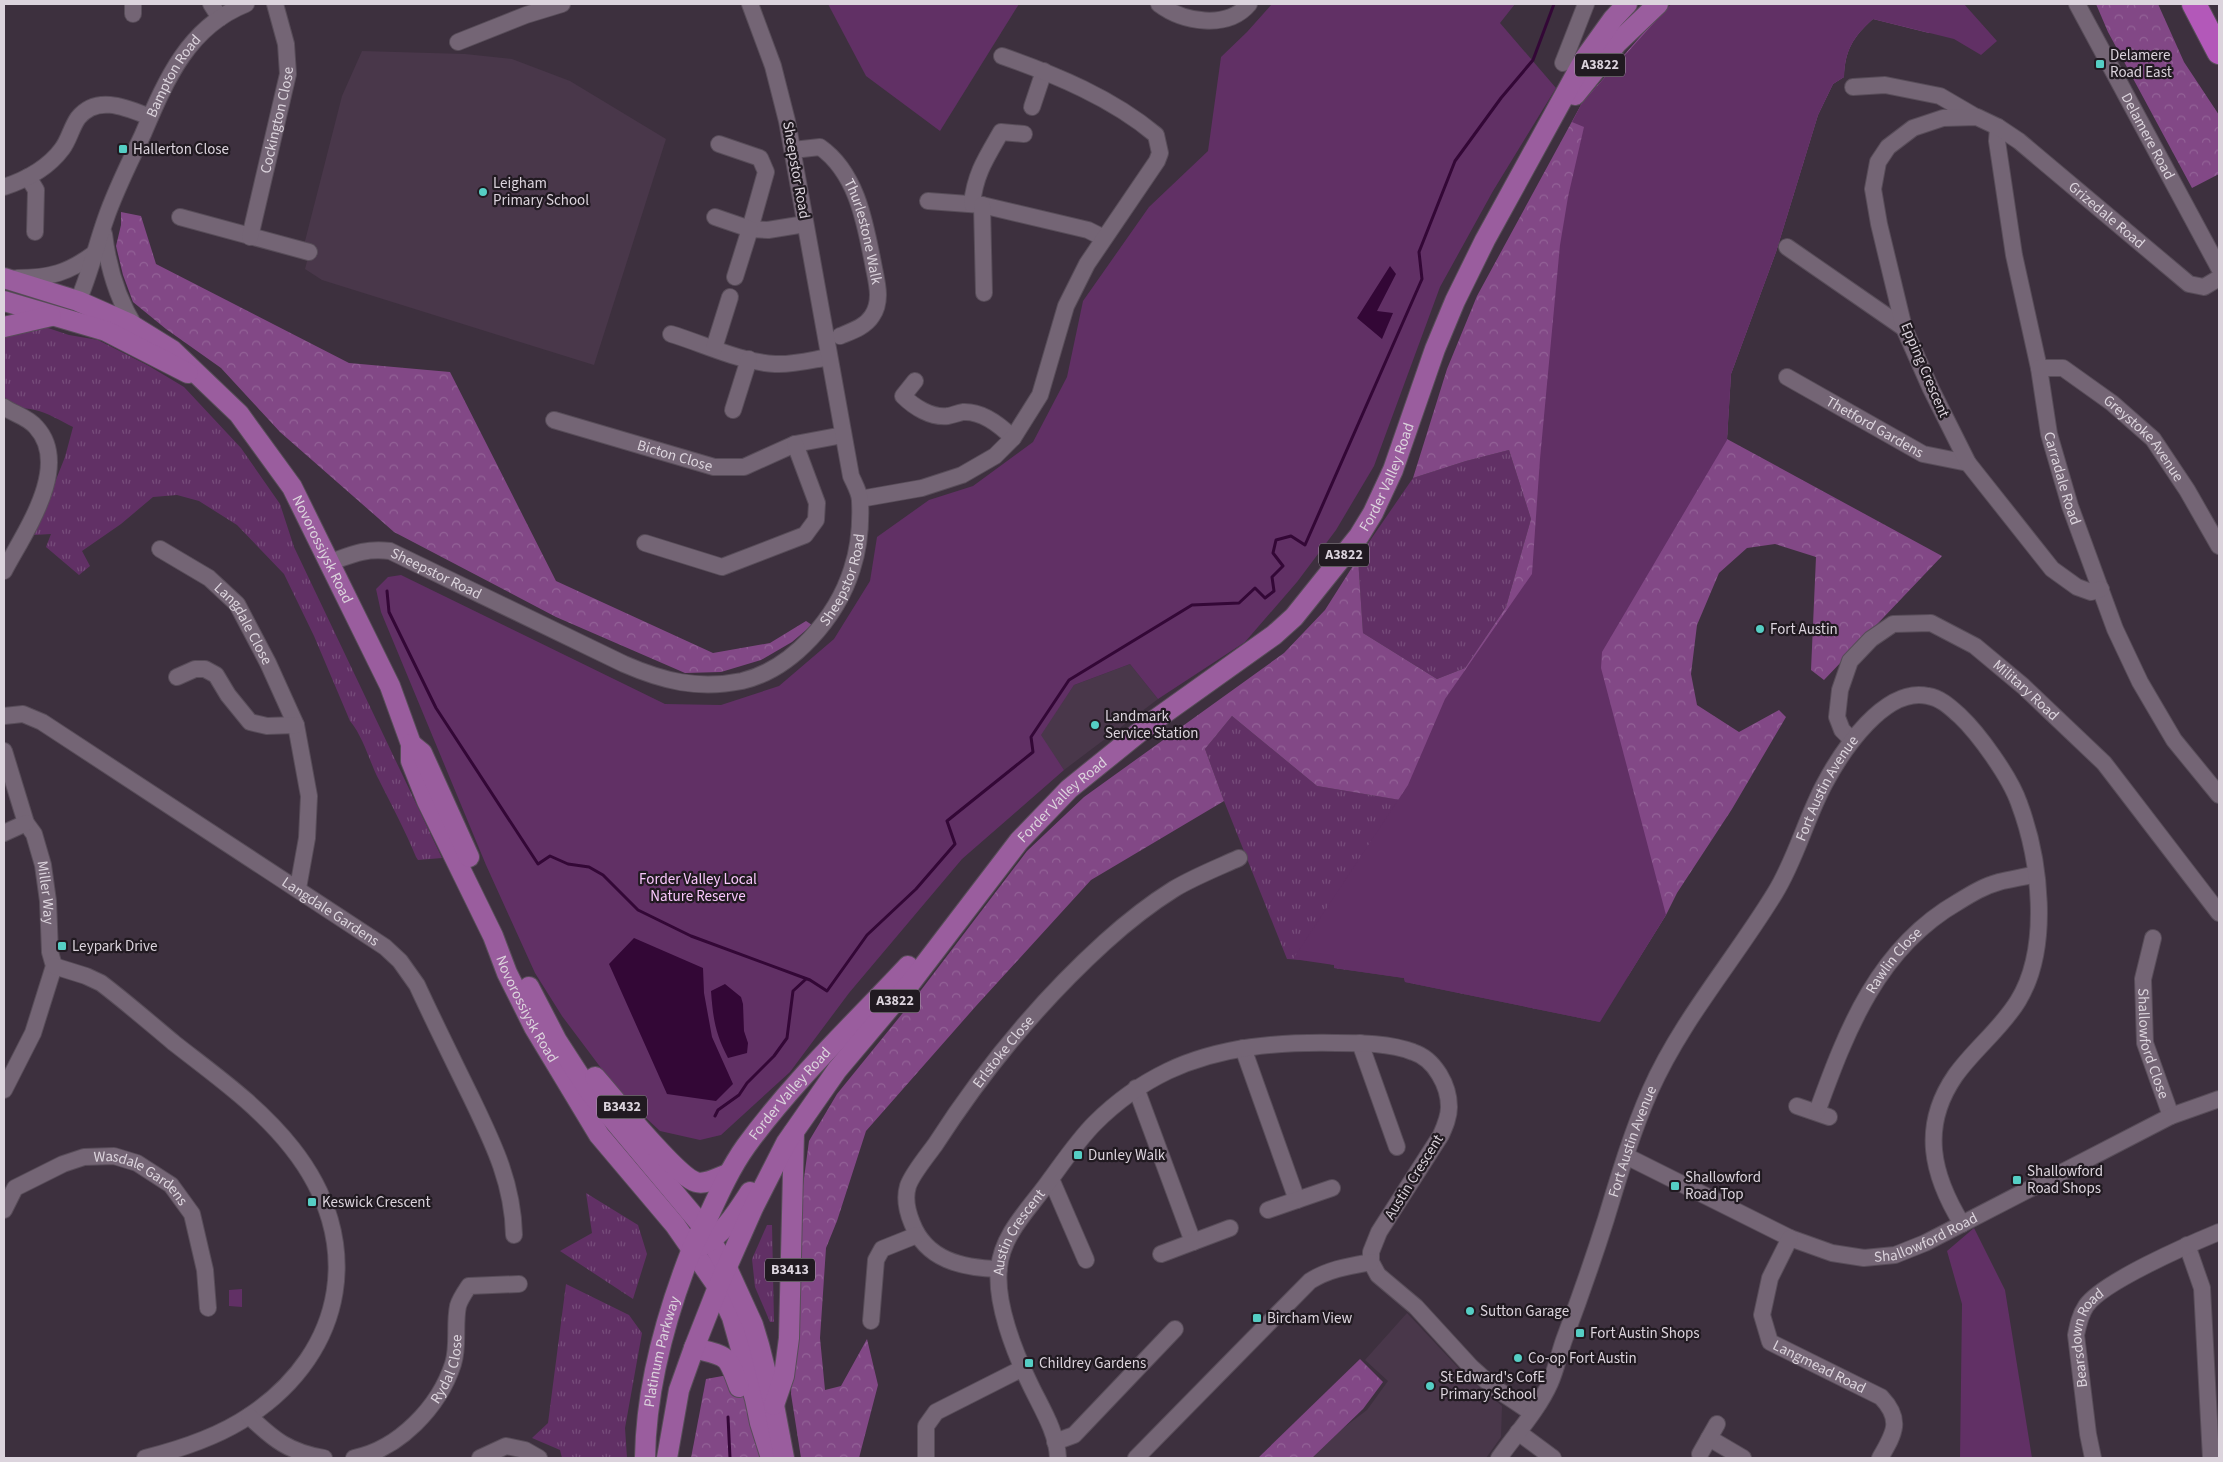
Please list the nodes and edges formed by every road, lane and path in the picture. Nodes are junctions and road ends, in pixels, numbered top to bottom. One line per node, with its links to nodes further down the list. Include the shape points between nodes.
1 (246, 4): 13 (street, Bampton Road)
2 (276, 4): 40 (street, Cockington Close, via 287,50 288,74)
3 (562, 4): 12 (street)
4 (750, 4): 29 (street, Sheepstor Road, via 781,93)
5 (1159, 4): 6 (street, via 1198,20 1220,22)
6 (1249, 4)
7 (1586, 4): 17 (street)
8 (1627, 4): 26 (main road, Forder Valley Road / A3822, via 1585,58)
9 (1658, 4): 26 (main road, Forder Valley Road / A3822, via 1616,43)
10 (2076, 4): 45 (street, Delamere Road)
11 (2194, 4): 15 (highway)
12 (524, 9): 14 (street)
13 (216, 11): 22 (street, Bampton Road, via 174,67)
14 (458, 42)
15 (2219, 52)
16 (1002, 56): 18 (street)
17 (1563, 62)
18 (1044, 70): 21 (street); 41 (street, via 1108,102 1149,128 1160,144 1157,161)
19 (1852, 87): 20 (street, via 1885,85)
20 (1940, 96): 23 (street); 24 (street, via 1947,106)
21 (1032, 107)
22 (150, 117): 30 (street, via 112,104 88,110 79,118 62,149); 37 (street, Bampton Road)
23 (1977, 117): 24 (street, Epping Crescent); 25 (street, Epping Crescent)
24 (1943, 118): 51 (street, Epping Crescent, via 1914,128 1888,147 1878,162 1874,189)
25 (1998, 127): 48 (street, Grizedale Road, via 2019,141 2189,284 2204,287); 63 (street, Carradale Road, via 1997,141 2014,255)
26 (1545, 129): 91 (main road, Forder Valley Road / A3822, via 1455,301 1392,470 1359,536 1294,617 1274,635 1152,722 1069,789)
27 (1024, 134): 33 (street, via 1001,132 974,181)
28 (719, 144): 38 (street, via 760,158 765,165 766,172)
29 (793, 150): 36 (street, Sheepstor Road); 59 (street, Thurlestone Walk, via 820,147 827,152 844,175 864,216 879,295 873,315 862,326)
30 (28, 177): 31 (street); 39 (street, via 36,190)
31 (4, 187)
32 (928, 201): 33 (street)
33 (977, 204): 41 (street, via 1088,230); 49 (street)
34 (180, 217): 40 (street)
35 (715, 217): 38 (street)
36 (805, 224): 38 (street, via 768,230); 61 (street, Sheepstor Road)
37 (103, 226): 44 (street, Bampton Road); 56 (street, via 111,274 124,310)
38 (750, 229): 46 (street)
39 (35, 232)
40 (250, 237): 43 (street)
41 (1104, 238): 71 (street, via 1066,306 1040,395)
42 (1787, 247): 53 (street)
43 (309, 252)
44 (95, 253): 47 (street, via 67,272 48,277); 54 (street, Bampton Road)
45 (2219, 268)
46 (735, 277)
47 (4, 278): 54 (main road, Novorossiysk Road / B3432)
48 (2219, 278)
49 (984, 292)
50 (730, 297): 60 (street)
51 (1898, 299): 53 (street); 57 (street, Epping Crescent)
52 (4, 301): 54 (main road, Novorossiysk Road / B3432)
53 (1878, 311): 57 (street)
54 (69, 312): 55 (main road); 56 (main road, Novorossiysk Road / B3432); 65 (main road, Novorossiysk Road / B3432)
55 (4, 327)
56 (135, 327): 65 (main road, Novorossiysk Road / B3432, via 172,350)
57 (1904, 328): 73 (street, Epping Crescent)
58 (671, 334): 60 (street)
59 (840, 336)
60 (714, 348): 62 (street)
61 (829, 357): 62 (street, via 777,364); 70 (street, Sheepstor Road)
62 (749, 360): 68 (street)
63 (2039, 368): 76 (street, Greystoke Avenue, via 2063,368 2153,438); 80 (street, Carradale Road, via 2049,434 2070,506)
64 (1787, 377): 73 (street, Thetford Gardens, via 1923,454)
65 (199, 378): 78 (main road, Novorossiysk Road / B3432, via 238,414 292,487)
66 (914, 381): 71 (street, via 903,396 914,407 946,416 964,412 984,416)
67 (4, 407): 79 (street, via 34,424 48,446 50,462 47,482 33,516)
68 (733, 410)
69 (554, 420): 72 (street, Bicton Close, via 714,467 744,468)
70 (843, 435): 72 (street, Bicton Close); 74 (street, Sheepstor Road, via 851,476)
71 (1014, 438): 74 (street, via 995,456 962,475 922,488)
72 (795, 444): 75 (street, via 817,504 816,520 805,536 722,567)
73 (1968, 463): 80 (street, Epping Crescent, via 2052,569 2076,588 2091,592)
74 (860, 499): 78 (street, Sheepstor Road, via 858,544 853,567 841,596 824,622 808,641 770,670 724,684 679,682 651,676 390,551 361,551)
75 (645, 543)
76 (2219, 546)
77 (160, 549): 83 (street, Langdale Close, via 209,578 237,604)
78 (330, 562): 85 (main road, Novorossiysk Road / B3432, via 390,686)
79 (4, 571)
80 (2101, 589): 87 (street, Carradale Road, via 2121,645 2140,682 2174,740)
81 (177, 677): 83 (street, via 204,668 216,675 250,722 267,726)
82 (4, 716): 93 (street, Langdale Gardens, via 23,714 42,722 212,831 247,858)
83 (296, 725): 93 (street, Langdale Close, via 309,796 307,838)
84 (1852, 740): 92 (street, Fort Austin Avenue, via 1871,719 1894,702 1910,696 1928,696 1950,706 1968,724 2018,799); 94 (street, Military Road, via 1842,730 1837,717 1840,690 1850,661 1872,638 1893,624 1931,624 1975,646 2023,686 2104,763); 107 (street, Fort Austin Avenue, via 1825,782 1777,891 1676,1041 1650,1091)
85 (411, 744): 97 (main road, Novorossiysk Road / B3432, via 422,753 434,777 519,966); 123 (main road, Novorossiysk Road, via 411,761 427,801 534,1027 600,1135)
86 (4, 751): 88 (street, Miller Way)
87 (2219, 795)
88 (26, 823): 89 (street); 96 (street, Miller Way, via 34,834 44,866 50,952)
89 (4, 833)
90 (1238, 858): 119 (street, Erlstoke Close, via 1175,889 1140,913 1105,942 1020,1031 963,1101 908,1185 906,1208)
91 (996, 870): 105 (main road, Forder Valley Road / A3822, via 912,981 837,1070); 108 (main road, Forder Valley Road / A3822, via 777,1106)
92 (2036, 874): 103 (street, Rawlin Close, via 1998,882 1974,892 1934,916 1910,938 1870,991 1839,1055 1823,1115); 114 (street, Fort Austin Avenue, via 2039,915 2033,966 2026,984 2018,1001 1955,1077 1940,1107 1934,1130 1932,1148 1941,1184)
93 (298, 888): 118 (street, Langdale Gardens, via 385,947 417,985 501,1160 514,1215)
94 (2219, 914)
95 (2153, 938): 104 (street, Shallowford Close, via 2143,979 2145,1042)
96 (54, 966): 101 (street, Miller Way, via 33,1033); 139 (street, via 101,983 260,1112 293,1149 315,1183 330,1215 337,1267 328,1322 303,1368)
97 (557, 1041): 108 (main road, B3432, via 570,1048 659,1150 695,1182); 117 (main road, Novorossiysk Road / B3432, via 590,1092)
98 (1360, 1043): 99 (street, Austin Crescent, via 1292,1042); 106 (street); 126 (street, Austin Crescent, via 1415,1052 1439,1073 1449,1107 1441,1135 1375,1240)
99 (1244, 1048): 100 (street, Austin Crescent, via 1186,1064); 111 (street)
100 (1136, 1088): 109 (street, Austin Crescent, via 1094,1123); 121 (street)
101 (4, 1090)
102 (2219, 1099): 104 (street, Shallowford Road)
103 (1797, 1106)
104 (2171, 1116): 114 (street, Shallowford Road)
105 (790, 1137): 117 (main road, via 772,1154 738,1210); 127 (main road, Forder Valley Road / A3822, via 753,1208); 137 (main road, B3413, via 788,1338 784,1376)
106 (1397, 1147)
107 (1626, 1156): 120 (street, Shallowford Road); 138 (street, Fort Austin Avenue, via 1550,1384)
108 (728, 1174): 117 (main road, Forder Valley Road / A3822)
109 (1051, 1178): 125 (street); 128 (street, Austin Crescent, via 1008,1236)
110 (1332, 1188): 111 (street)
111 (1297, 1200): 113 (street)
112 (4, 1210): 131 (street, Wasdale Gardens, via 15,1188 84,1157 114,1156 137,1164 171,1185 192,1214 205,1270)
113 (1268, 1210)
114 (1962, 1224): 120 (street, Shallowford Road, via 1895,1255 1864,1258 1832,1252)
115 (1230, 1228): 121 (street)
116 (2219, 1232): 122 (street, Bearsdown Road)
117 (707, 1234): 123 (main road, Forder Valley Road / A3822); 127 (main road, Novorossiysk Road)
118 (514, 1235)
119 (917, 1235): 128 (street, Erlstoke Close, via 943,1259 976,1268); 132 (street, via 882,1249 876,1260)
120 (1790, 1238): 159 (street, Langmead Road, via 1770,1278 1762,1315 1770,1342 1881,1397 1890,1406 1894,1434)
121 (1193, 1242): 124 (street)
122 (2187, 1245): 160 (street, Bearsdown Road, via 2098,1293 2079,1320 2077,1355); 161 (street, via 2202,1288)
123 (692, 1248): 130 (main road, Novorossiysk Road); 149 (main road, Platinum Parkway / A3822, via 661,1341 646,1421)
124 (1161, 1254)
125 (1086, 1260)
126 (1371, 1262): 138 (street, via 1378,1275 1416,1307 1485,1380); 155 (street, via 1340,1268 1310,1281)
127 (727, 1268): 130 (main road, Forder Valley Road / A3822); 137 (main road, via 753,1325)
128 (999, 1269): 136 (street, Austin Crescent, via 999,1293)
129 (519, 1284): 146 (street, Rydal Close, via 469,1286 458,1305 454,1363 442,1390 407,1432 375,1452)
130 (718, 1287): 133 (main road, Forder Valley Road / A3822); 140 (main road, via 732,1321)
131 (208, 1308)
132 (871, 1321)
133 (703, 1324): 135 (main road, Platinum Parkway / A3822)
134 (1175, 1329): 142 (street, via 1074,1435)
135 (694, 1348): 140 (main road, via 721,1355 730,1362 744,1401); 150 (main road, Platinum Parkway / A3822, via 679,1390)
136 (1023, 1368): 142 (street, Austin Crescent); 153 (street, via 936,1412 926,1426)
137 (774, 1405): 152 (main road)
138 (1532, 1413): 141 (street, Fort Austin Avenue)
139 (249, 1416): 144 (street, via 214,1436); 145 (street, via 290,1450)
140 (760, 1423): 151 (main road)
141 (1518, 1432): 156 (street, Fort Austin Avenue); 157 (street)
142 (1055, 1442): 154 (street, Austin Crescent)
143 (1700, 1454): 158 (street, via 1713,1431)
144 (144, 1458)
145 (324, 1458)
146 (354, 1458)
147 (480, 1458): 148 (street, via 506,1446 525,1450)
148 (539, 1458)
149 (645, 1458)
150 (667, 1458)
151 (771, 1458)
152 (784, 1458)
153 (926, 1458)
154 (1058, 1458)
155 (1136, 1458)
156 (1499, 1458)
157 (1553, 1458)
158 (1743, 1458)
159 (1880, 1458)
160 (2093, 1458)
161 (2211, 1458)

